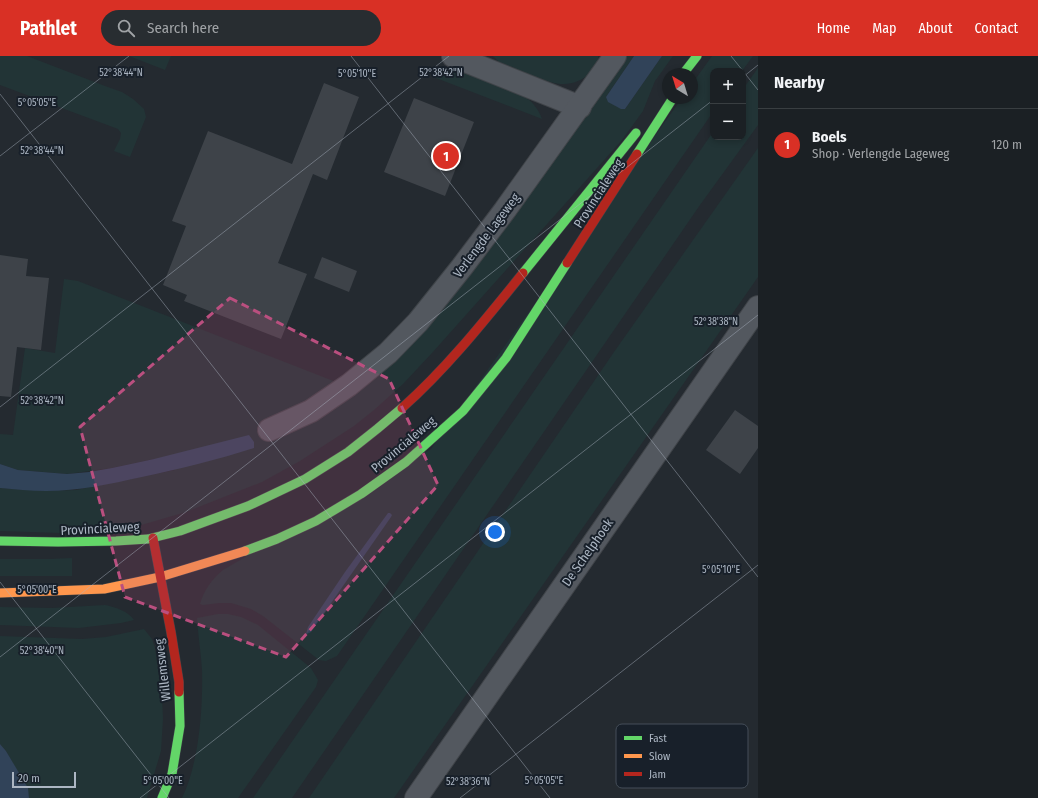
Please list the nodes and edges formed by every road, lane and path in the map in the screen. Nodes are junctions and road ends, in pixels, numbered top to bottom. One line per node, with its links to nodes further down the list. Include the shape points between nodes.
1 (453, 56): 8 (street)
2 (616, 56): 8 (street, Verlengde Lageweg)
3 (698, 56): 4 (main road); 5 (main road)
4 (688, 68)
5 (691, 68)
6 (662, 101): 9 (main road)
7 (669, 104): 15 (main road, Provincialeweg, via 506,358 463,411 406,462 361,494 316,521 239,554)
8 (580, 107): 12 (street, Verlengde Lageweg, via 462,267 418,322 393,348 349,385 311,411)
9 (654, 112)
10 (644, 124): 13 (main road, Provincialeweg, via 483,323 429,383 402,408 358,444 288,488 239,510)
11 (758, 307): 18 (street, De Schelphoek)
12 (269, 430)
13 (153, 538): 14 (main road, Provincialeweg, via 48,544); 15 (main road, Willemsweg)
14 (0, 541)
15 (160, 577): 16 (main road, Provincialeweg, via 104,589); 17 (main road, Willemsweg, via 179,682 180,726 172,774)
16 (0, 593)
17 (162, 798)
18 (416, 798)

